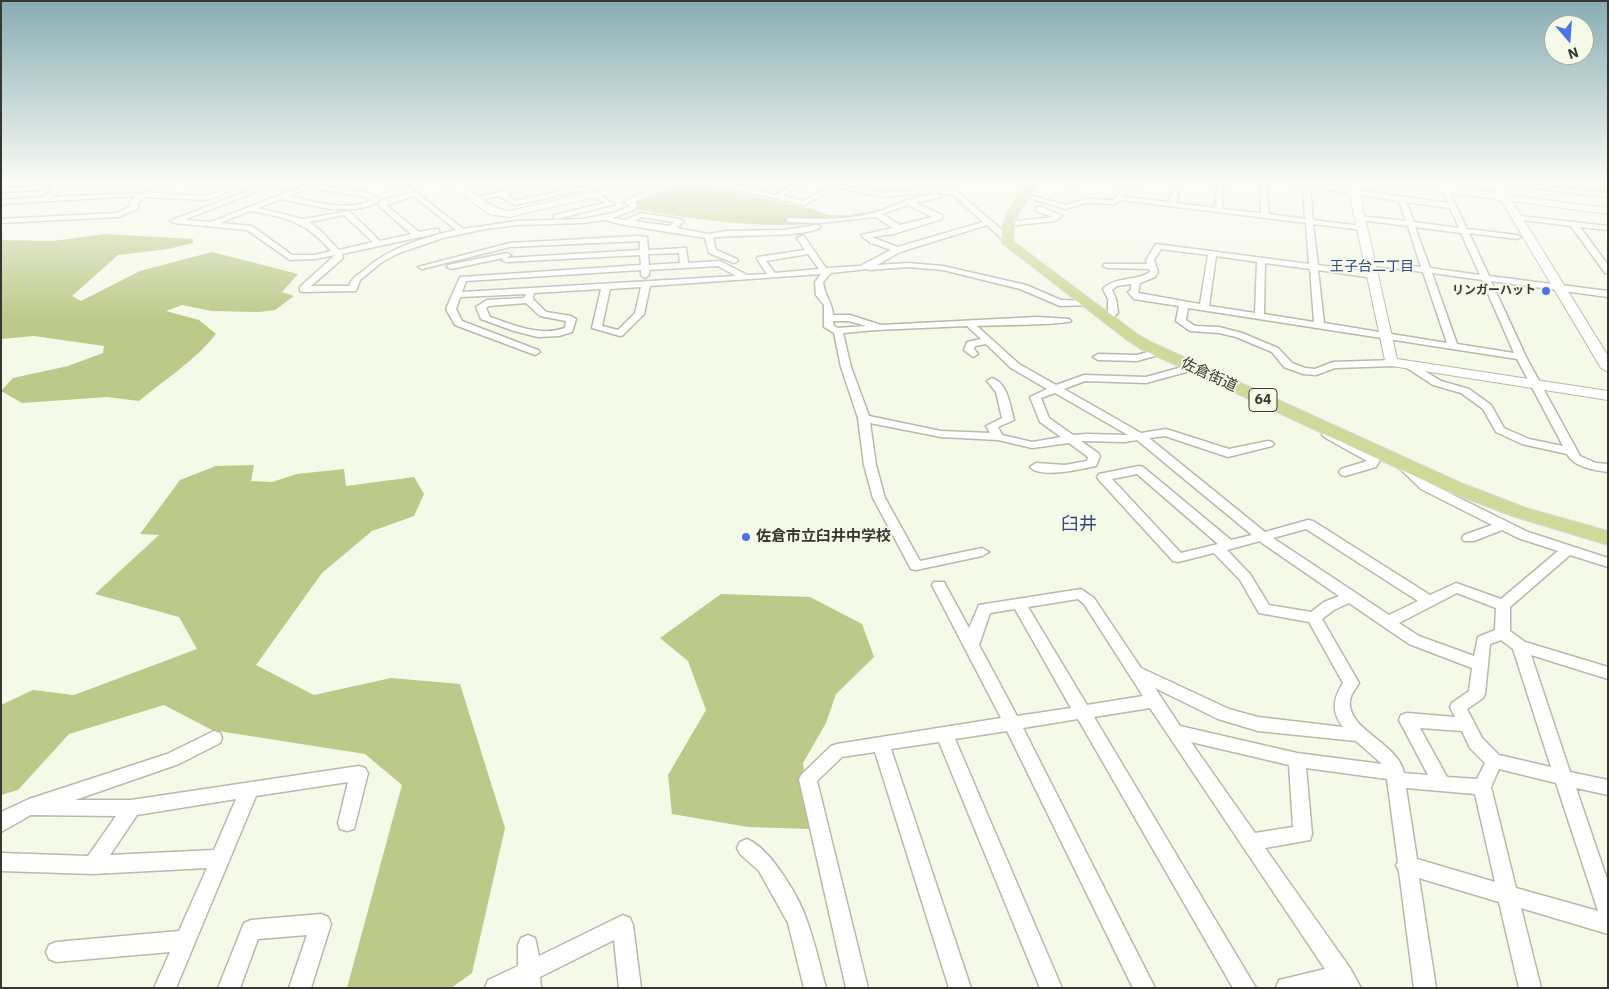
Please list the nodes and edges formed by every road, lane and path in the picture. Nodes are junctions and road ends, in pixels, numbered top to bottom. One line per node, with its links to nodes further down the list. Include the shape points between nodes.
1 (249, 228): 36 (street, via 290,258 306,259)
2 (312, 228): 36 (street)
3 (362, 228): 31 (street)
4 (409, 228): 27 (street)
5 (447, 228): 27 (street)
6 (459, 228): 24 (street)
7 (483, 228): 24 (street)
8 (665, 228): 21 (street)
9 (809, 228): 28 (street)
10 (899, 228): 33 (street, via 865,235 870,241 884,243)
11 (969, 228): 26 (street)
12 (999, 228): 25 (street)
13 (1010, 228): 25 (main road)
14 (1022, 228): 25 (street)
15 (1310, 228): 45 (street)
16 (1362, 228): 47 (street)
17 (1412, 228): 48 (street)
18 (1447, 228): 23 (street)
19 (1522, 228): 60 (street)
20 (1576, 228): 51 (street)
21 (671, 229): 28 (street)
22 (941, 230): 26 (street)
23 (1463, 230): 29 (street); 55 (street)
24 (464, 232): 36 (street, via 432,239 384,258 366,275 356,279 353,289 303,289 340,256)
25 (1008, 232): 66 (main road, 佐倉街道 / 64, via 1014,248)
26 (950, 234): 33 (street)
27 (417, 235): 31 (street)
28 (709, 236): 54 (street, via 712,251 728,257)
29 (1517, 237)
30 (801, 238): 35 (street)
31 (378, 244): 36 (street)
32 (510, 245): 34 (street, via 638,238 644,239); 39 (street); 39 (street, via 422,268 435,272 460,265)
33 (897, 250): 46 (street)
34 (645, 252): 38 (street); 41 (street, via 683,250); 43 (street)
35 (810, 252): 50 (street); 53 (street, via 761,259)
36 (338, 253)
37 (1212, 254): 40 (street); 44 (street, via 1159,246 1150,260); 68 (street)
38 (569, 256): 39 (street); 49 (street)
39 (506, 260): 52 (street)
40 (1261, 260): 45 (street); 69 (street)
41 (684, 265): 43 (street); 54 (street, via 720,263)
42 (1107, 266): 44 (street)
43 (645, 267): 49 (street); 57 (street)
44 (1152, 267): 56 (street, via 1152,275)
45 (1313, 267): 47 (street); 74 (street)
46 (862, 268): 50 (street); 66 (street, via 908,265 943,268 1023,287 1060,303)
47 (1372, 269): 48 (street); 77 (street)
48 (1426, 270): 55 (street); 79 (street)
49 (566, 271): 52 (street); 59 (street)
50 (826, 271): 53 (street); 70 (street, via 819,282 820,295 828,305)
51 (1608, 271)
52 (502, 276): 62 (street); 63 (street, via 463,279)
53 (773, 276): 54 (street)
54 (750, 278): 57 (street)
55 (1484, 278): 60 (street); 84 (street)
56 (1140, 280): 67 (street, via 1132,292 1137,297); 71 (street, via 1114,284 1107,290 1114,304 1113,313)
57 (645, 283): 58 (street); 58 (street, via 639,314 620,333 597,328)
58 (606, 285): 59 (street)
59 (563, 288): 61 (street)
60 (1558, 288): 64 (street); 87 (street)
61 (531, 290): 62 (street); 65 (street)
62 (502, 292): 63 (street)
63 (458, 294): 80 (street, via 451,309 458,323)
64 (1608, 294)
65 (528, 300): 65 (street, via 481,306 486,319 544,337 569,330 571,319 543,314)
66 (1086, 303): 71 (main road, 佐倉街道 / 64)
67 (1184, 305): 68 (street); 85 (street, via 1181,321 1193,329 1239,335 1275,350 1288,365 1303,371 1316,372 1333,365)
68 (1204, 308): 69 (street)
69 (1259, 317): 74 (street)
70 (829, 318): 75 (street, via 850,318); 76 (street, via 829,327)
71 (1107, 318): 81 (main road, 佐倉街道 / 64)
72 (1066, 321): 73 (street)
73 (971, 325): 75 (street); 78 (street)
74 (1319, 326): 77 (street)
75 (880, 328): 76 (street)
76 (836, 330): 92 (street)
77 (1386, 336): 79 (street); 85 (street, via 1391,362)
78 (988, 341): 82 (street, via 970,344 969,350); 90 (street, via 1015,366)
79 (1453, 346): 84 (street)
80 (535, 352)
81 (1159, 352): 83 (street, via 1137,358); 86 (main road, 佐倉街道 / 64)
82 (973, 354)
83 (1098, 357)
84 (1521, 357): 89 (street)
85 (1401, 363): 89 (street); 98 (street, via 1437,383 1465,391 1487,407 1500,430 1526,442)
86 (1193, 367): 90 (street, via 1146,380 1084,378); 93 (main road, 佐倉街道 / 64)
87 (1608, 368)
88 (992, 381): 94 (street, via 1001,392 1008,420 992,426)
89 (1535, 385): 91 (street); 98 (street)
90 (1054, 389): 95 (street); 96 (street, via 1035,397 1044,420)
91 (1607, 397)
92 (864, 418): 94 (street, via 941,434); 109 (street, via 878,498 916,566)
93 (1333, 431): 99 (main road, 佐倉街道 / 64); 102 (street, via 1328,435 1374,460 1372,464)
94 (998, 436): 96 (street, via 1032,445)
95 (1140, 437): 96 (street, via 1086,436); 97 (street, via 1166,432 1228,453); 104 (street)
96 (1072, 439): 100 (street, via 1094,456 1092,463 1064,469)
97 (1268, 444)
98 (1572, 454): 101 (street, via 1593,466)
99 (1399, 462): 103 (street, via 1425,486); 106 (main road, 佐倉街道 / 64, via 1488,501)
100 (1036, 467)
101 (1608, 468)
102 (1345, 472)
103 (1503, 525): 105 (street); 108 (street)
104 (1263, 537): 107 (street); 112 (street); 113 (street, via 1308,524)
105 (1470, 538)
106 (1608, 538)
107 (1223, 547): 107 (street, via 1178,558 1103,477 1139,470); 116 (street, via 1264,609)
108 (1566, 551): 110 (street); 115 (street)
109 (982, 552)
110 (1608, 563)
111 (939, 585): 119 (street)
112 (1350, 597): 116 (street, via 1328,606); 117 (street)
113 (1429, 601): 115 (street, via 1456,588); 117 (street)
114 (1019, 604): 119 (street, via 984,609); 122 (street, via 1081,594 1089,601); 125 (street)
115 (1503, 605): 118 (street)
116 (1314, 618): 130 (street, via 1351,683 1341,708)
117 (1388, 622): 121 (street, via 1414,640)
118 (1502, 633): 120 (street); 121 (street, via 1483,641)
119 (972, 645): 126 (street)
120 (1520, 646): 123 (street); 135 (street)
121 (1480, 665): 127 (street, via 1477,694 1458,707)
122 (1135, 672): 124 (street); 130 (street, via 1224,714 1258,724)
123 (1607, 673)
124 (1154, 701): 125 (street); 128 (street)
125 (1082, 712): 126 (street); 169 (street)
126 (1012, 723): 129 (street); 168 (street)
127 (1467, 725): 134 (street, via 1476,744); 137 (street, via 1407,720)
128 (1174, 731): 133 (street); 145 (street)
129 (944, 733): 132 (street); 167 (street)
130 (1359, 735): 136 (street, via 1393,766)
131 (214, 738): 141 (street, via 173,759)
132 (881, 744): 165 (street, via 837,751 808,779); 166 (street)
133 (1297, 760): 136 (street); 145 (street, via 1303,834)
134 (1494, 761): 135 (street); 138 (street)
135 (1562, 776): 139 (street); 152 (street)
136 (1395, 777): 137 (street); 150 (street)
137 (1442, 784): 138 (street)
138 (1482, 787): 151 (street)
139 (1608, 788)
140 (250, 789): 142 (street); 143 (street, via 359,772); 147 (street)
141 (29, 807): 142 (street); 144 (street, via 8,817)
142 (131, 808): 149 (street)
143 (348, 823)
144 (2, 824)
145 (1251, 842): 158 (street)
146 (747, 848): 164 (street, via 766,865 797,920)
147 (222, 858): 149 (street); 154 (street)
148 (1, 862): 149 (street)
149 (93, 865)
150 (1406, 865): 151 (street); 171 (street)
151 (1510, 896): 153 (street); 172 (street)
152 (1608, 912)
153 (1608, 924)
154 (187, 940): 156 (street); 159 (street)
155 (528, 945): 157 (street)
156 (56, 952)
157 (530, 979): 162 (street); 163 (street, via 623,924)
158 (1346, 982): 170 (street)
159 (165, 988)
160 (229, 988): 161 (street, via 251,930 321,924)
161 (300, 988)
162 (496, 988)
163 (630, 988)
164 (815, 988)
165 (858, 988)
166 (960, 988)
167 (1051, 988)
168 (1144, 988)
169 (1244, 988)
170 (1287, 988)
171 (1425, 988)
172 (1530, 988)

